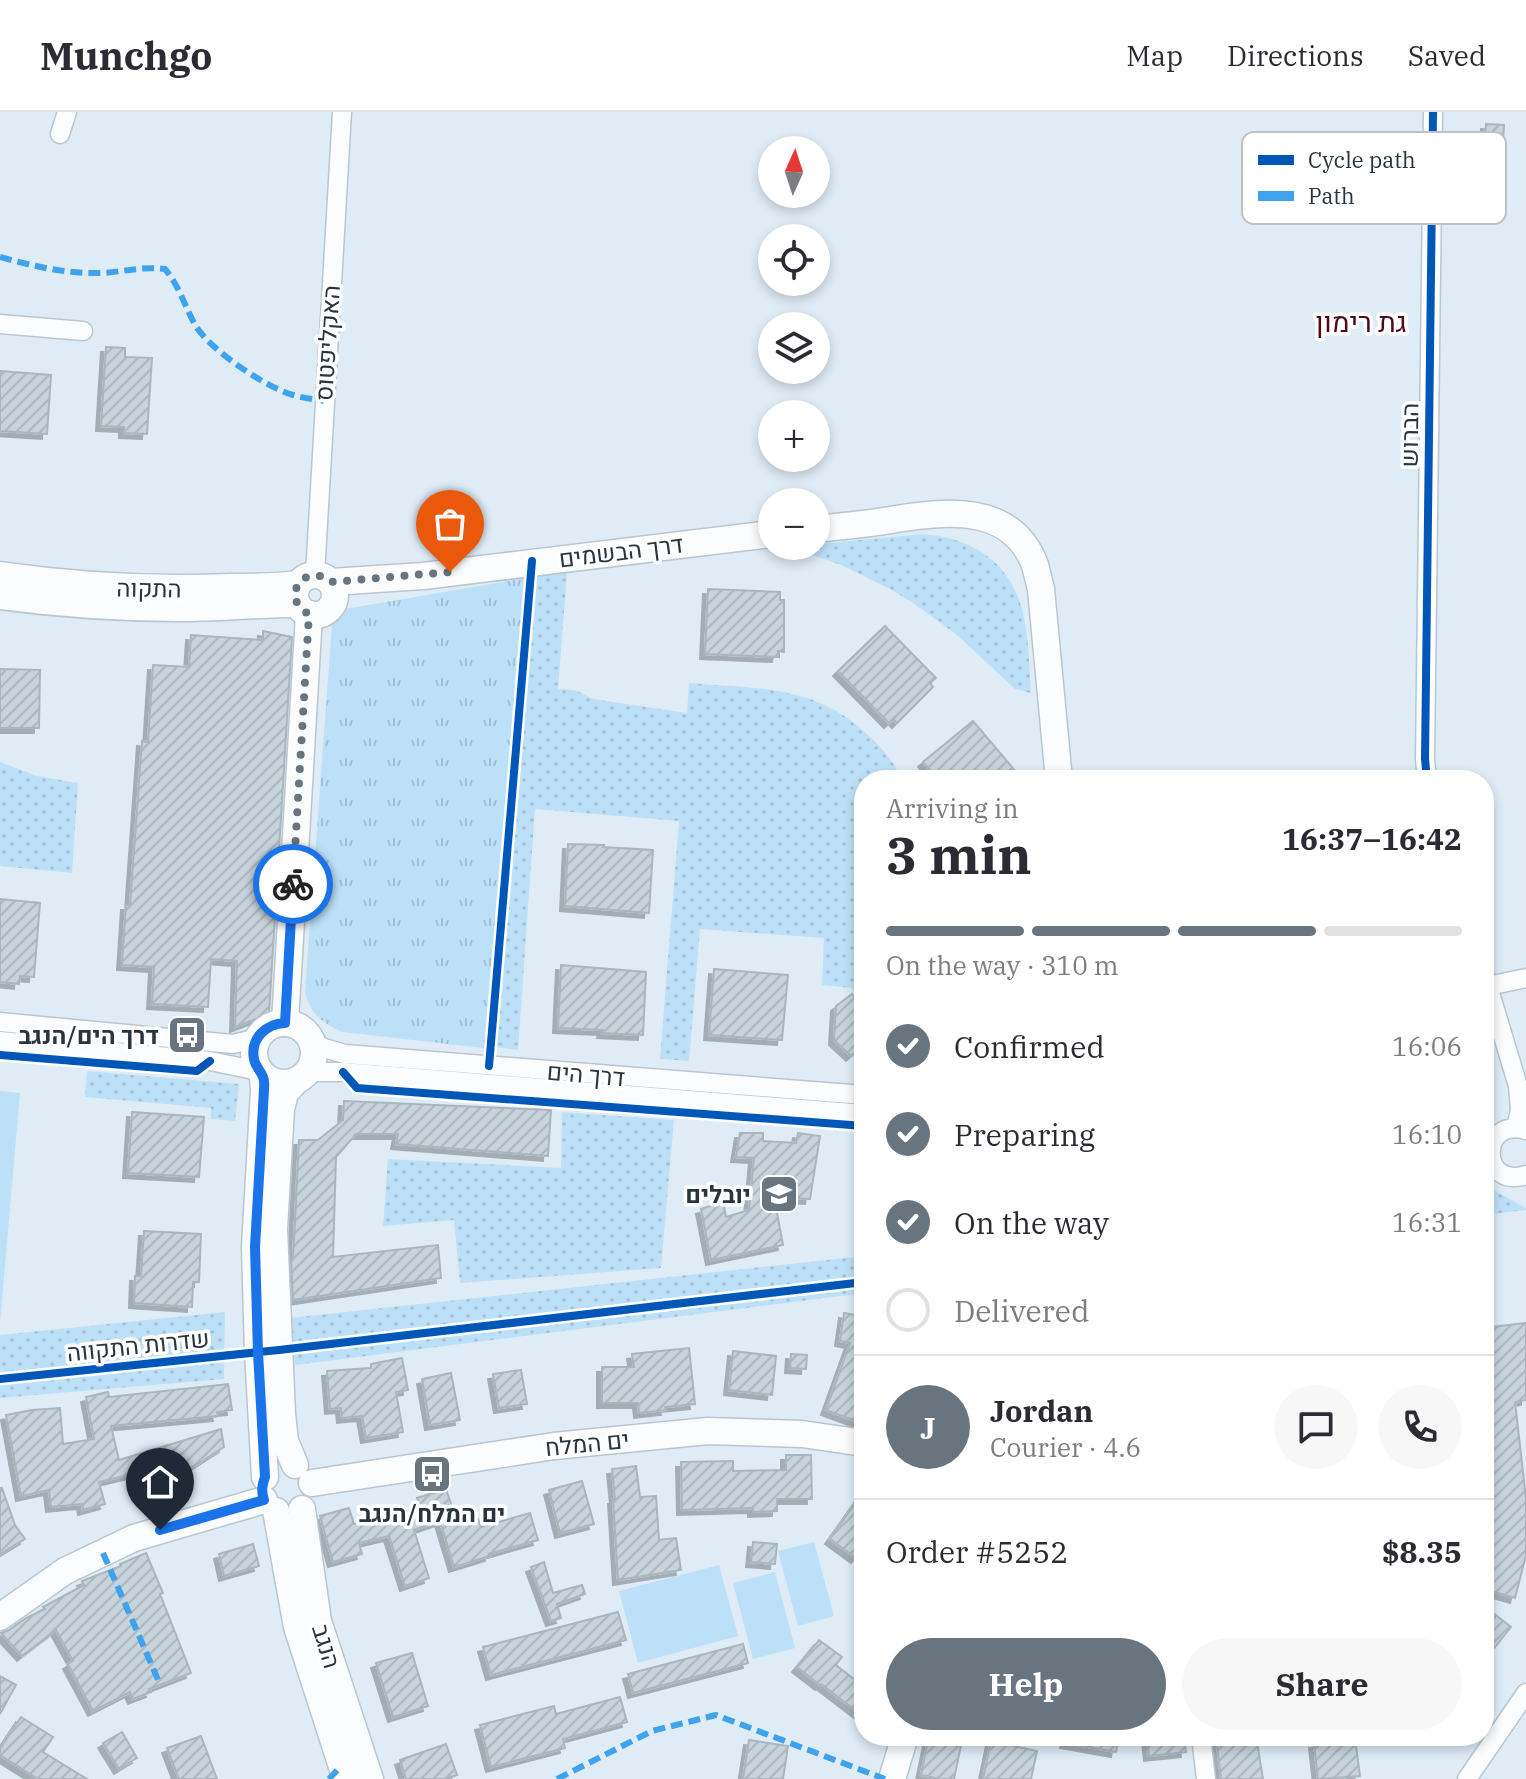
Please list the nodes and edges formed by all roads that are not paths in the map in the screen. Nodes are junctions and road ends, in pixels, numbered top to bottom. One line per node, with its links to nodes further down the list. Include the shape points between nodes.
1 (67, 112): 5 (street)
2 (342, 112): 12 (street, האקליפטוס)
3 (1433, 112): 4 (street, הברוש)
4 (1433, 132)
5 (60, 134)
6 (1432, 224): 15 (street, הברוש)
7 (0, 324): 8 (street)
8 (83, 331)
9 (830, 527): 14 (street, via 895,520 951,522 983,535 1012,559 1044,621)
10 (758, 536): 12 (street, דרך הבשמים)
11 (0, 575): 12 (street, התקוה, via 71,585)
12 (314, 593): 13 (street, התקוה, via 201,608 133,608); 20 (street)
13 (0, 596)
14 (1058, 770)
15 (1426, 770)
16 (1526, 978): 17 (street)
17 (1494, 979)
18 (1494, 1006): 28 (street, via 1518,1086)
19 (0, 1022): 21 (street, via 233,1044)
20 (285, 1023): 21 (street, via 271,1026); 23 (street, via 303,1030)
21 (258, 1038): 24 (street, via 254,1057)
22 (0, 1041): 24 (street, via 210,1061)
23 (311, 1041): 25 (street, via 313,1060); 26 (street, דרך הים, via 345,1054)
24 (261, 1073): 25 (street, via 277,1083); 34 (street, via 255,1247)
25 (300, 1078): 27 (street, דרך הים, via 343,1072); 33 (street, via 285,1093 281,1109 274,1229 285,1441)
26 (854, 1094)
27 (854, 1113)
28 (1521, 1129): 29 (street)
29 (1494, 1136)
30 (1494, 1167): 31 (street, via 1510,1177)
31 (1526, 1175)
32 (854, 1442): 33 (street, ים המלח, via 708,1431)
33 (303, 1474): 34 (street, via 278,1465 270,1470); 35 (street, via 313,1491)
34 (268, 1496): 35 (street, via 291,1514); 36 (street, via 134,1538 65,1571); 42 (street, הנגב, via 297,1627)
35 (302, 1509): 43 (street, הנגב, via 318,1621)
36 (0, 1617)
37 (1526, 1693): 38 (street)
38 (1494, 1740)
39 (902, 1746): 44 (street)
40 (1202, 1746): 45 (street)
41 (1490, 1746): 46 (street)
42 (346, 1779)
43 (370, 1779)
44 (892, 1779)
45 (1206, 1779)
46 (1467, 1779)

